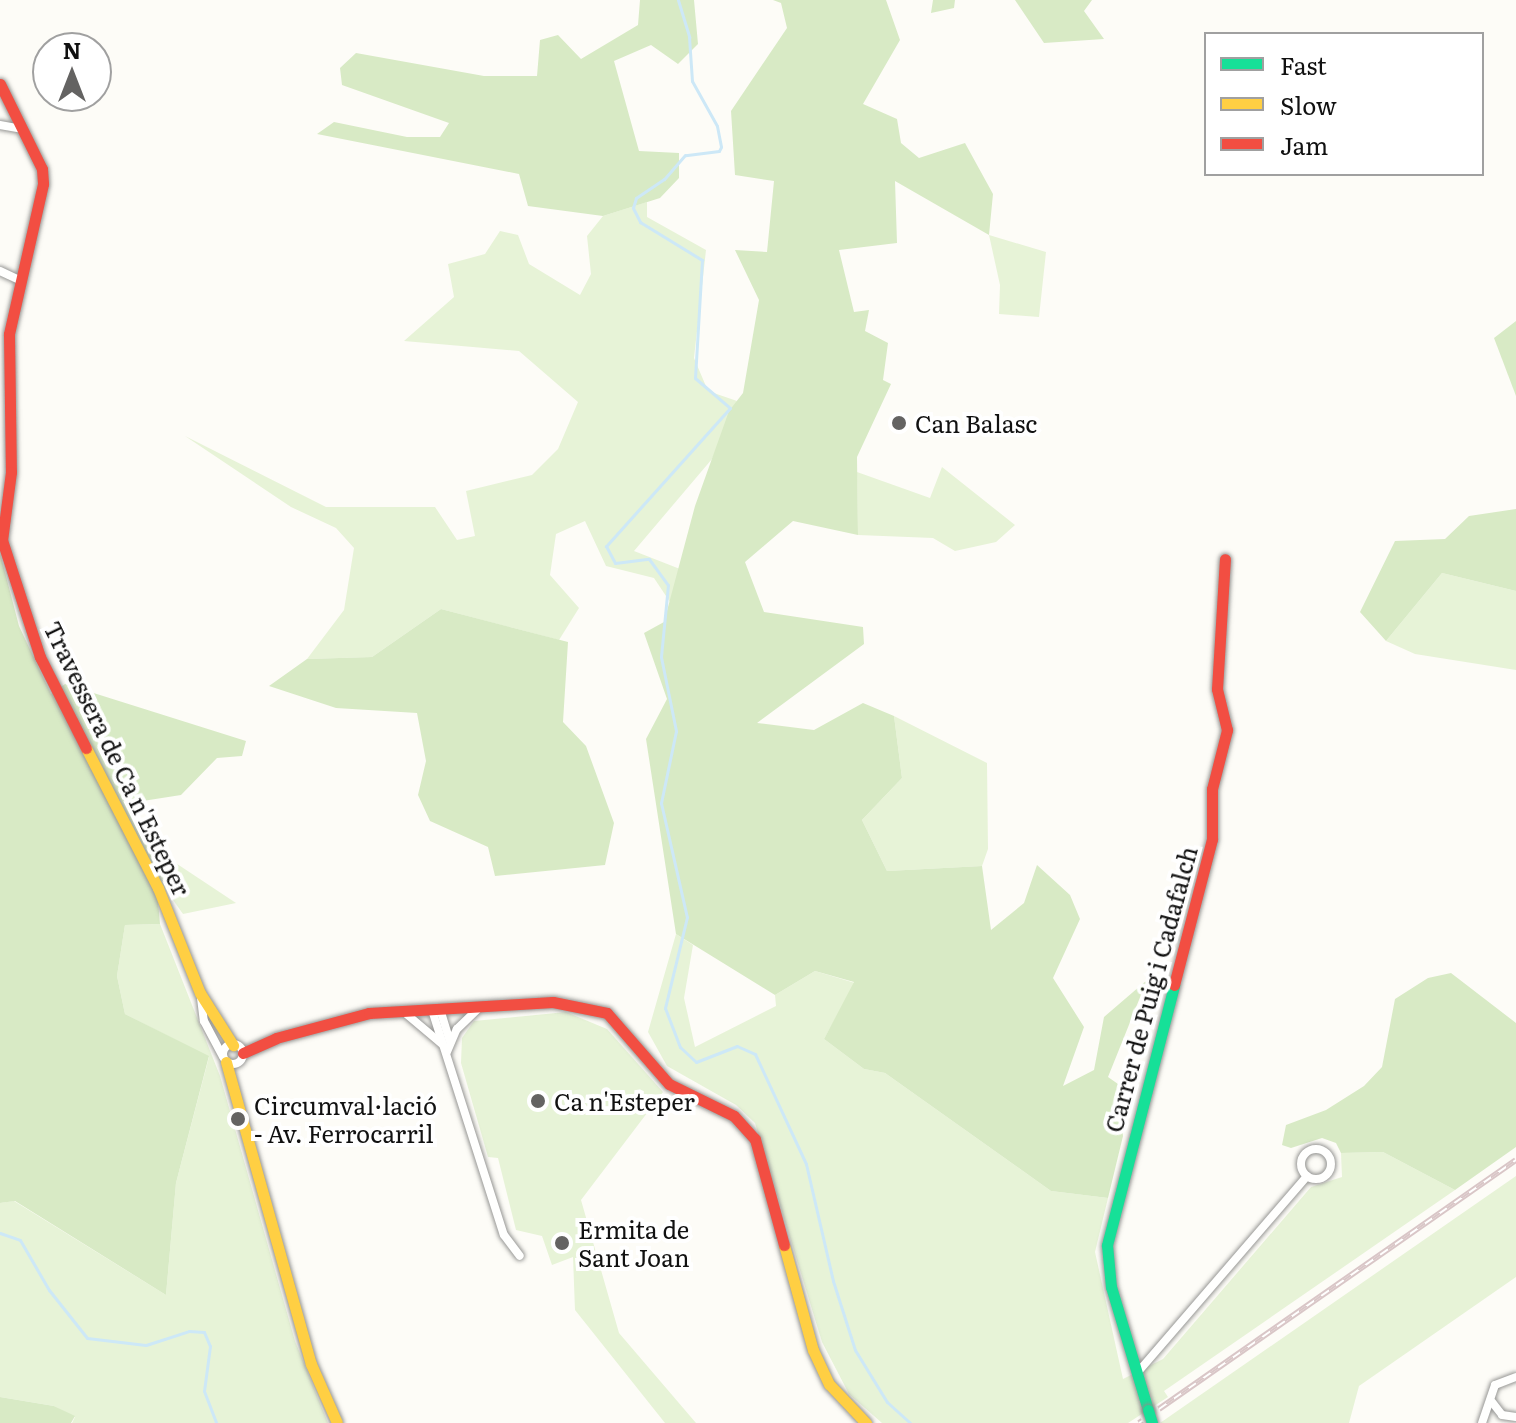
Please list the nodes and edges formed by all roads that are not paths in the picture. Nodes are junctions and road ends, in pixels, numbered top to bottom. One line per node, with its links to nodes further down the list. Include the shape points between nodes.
1 (0, 84): 3 (street)
2 (0, 125): 3 (street)
3 (22, 129): 5 (street, via 43,184)
4 (0, 271): 5 (street)
5 (19, 280): 6 (street)
6 (6, 316): 7 (street)
7 (3, 386): 8 (street)
8 (6, 458): 9 (street)
9 (2, 540): 11 (street, Travessera de Ca n'Esteper, via 40,657 158,888)
10 (1225, 559): 21 (street, Carrer de Puig i Cadafalch, via 1217,689 1227,730 1212,789 1212,839 1107,1245 1111,1287)
11 (200, 993): 16 (street, Travessera de Ca n'Esteper); 17 (street, Travessera de Ca n'Esteper, via 204,1021)
12 (480, 1007): 13 (street); 15 (street); 26 (street, via 553,1002 607,1013 669,1084 734,1116 747,1128 761,1155 813,1350 829,1384)
13 (436, 1010): 14 (street); 15 (street)
14 (403, 1011): 15 (street); 16 (street, via 337,1018)
15 (447, 1047): 20 (street, via 504,1235)
16 (238, 1051): 17 (street); 17 (street); 18 (street, Travessera de Ca n'Esteper)
17 (225, 1059): 18 (street, Travessera de Ca n'Esteper)
18 (235, 1080): 25 (street, Travessera de Ca n'Esteper, via 311,1364)
19 (1307, 1176): 21 (street)
20 (520, 1256)
21 (1138, 1372): 27 (street, Carrer de Puig i Cadafalch, bridge)
22 (1513, 1376): 23 (street, via 1495,1385)
23 (1491, 1401): 24 (street, via 1502,1415); 28 (street)
24 (1516, 1418): 29 (street)
25 (337, 1423)
26 (866, 1423)
27 (1152, 1423)
28 (1482, 1423)
29 (1511, 1423)

